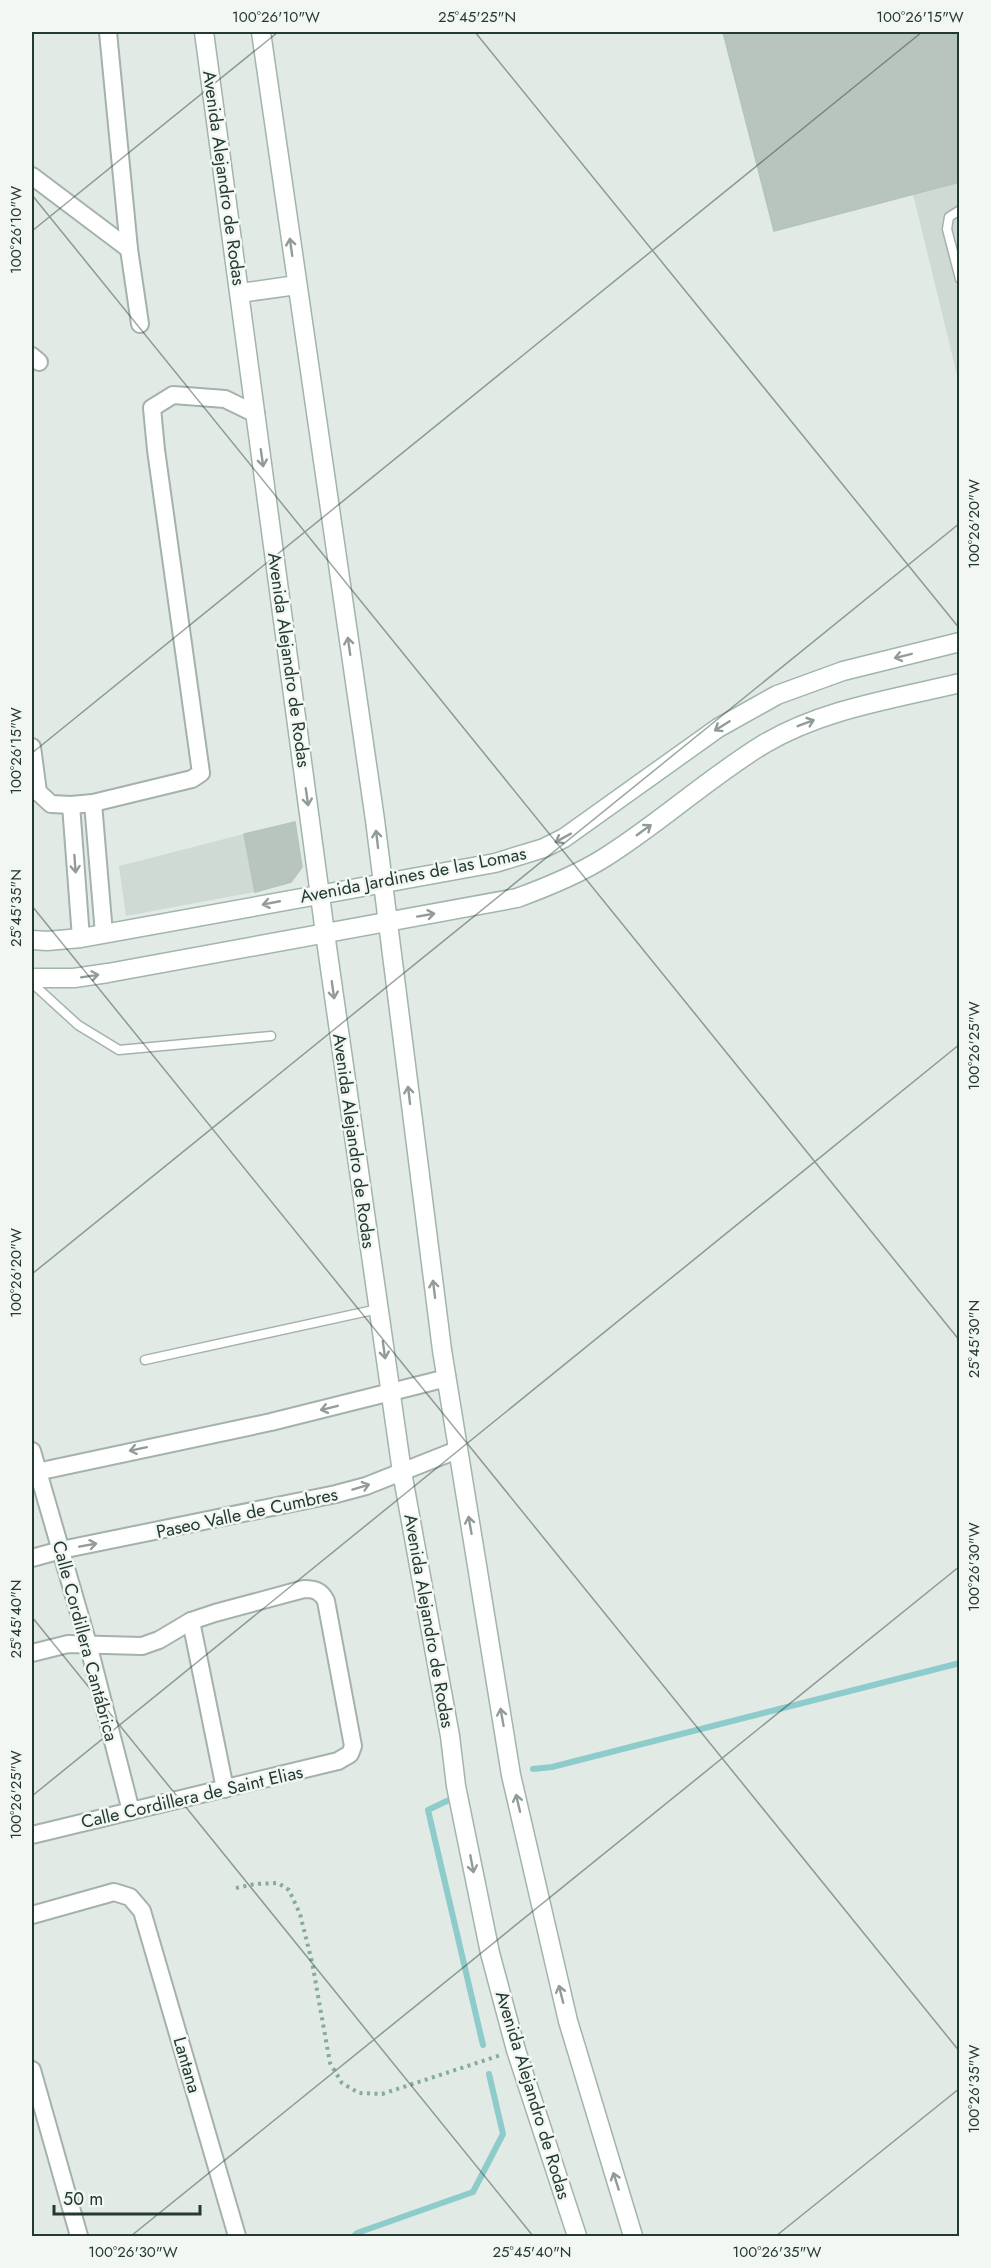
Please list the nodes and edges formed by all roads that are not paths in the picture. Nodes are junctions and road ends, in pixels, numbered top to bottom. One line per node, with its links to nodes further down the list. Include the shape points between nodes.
1 (108, 32): 6 (street)
2 (204, 32): 9 (street, Avenida Alejandro de Rodas)
3 (261, 32): 8 (street, one-way to 3)
4 (32, 176): 6 (street)
5 (960, 210): 7 (lane, via 949,217 947,228)
6 (129, 249): 10 (street)
7 (960, 279)
8 (297, 285): 9 (street); 17 (street, one-way to 8)
9 (240, 293): 11 (street, Avenida Alejandro de Rodas)
10 (140, 324)
11 (256, 414): 15 (street, via 225,399 172,395 152,408 201,773 192,779); 18 (street, Avenida Alejandro de Rodas, one-way to 18)
12 (960, 642): 17 (street, Avenida Jardines de las Lomas, one-way to 17, via 843,671 777,695 718,728 584,825 544,848 495,863)
13 (960, 683): 19 (street, one-way to 13, via 517,898 546,888 604,858 730,767 797,727 832,713)
14 (32, 747): 16 (street, via 38,792 51,804)
15 (93, 803): 16 (street); 21 (street)
16 (71, 805): 22 (street, one-way to 22)
17 (382, 883): 18 (street, Avenida Jardines de las Lomas); 19 (street)
18 (320, 894): 20 (street, Avenida Alejandro de Rodas); 21 (street, Avenida Jardines de las Lomas, one-way to 21)
19 (387, 922): 20 (street); 29 (street, one-way to 19)
20 (325, 933): 24 (street, one-way to 20, via 74,978); 27 (street, Avenida Alejandro de Rodas, one-way to 27)
21 (104, 934): 22 (street, Avenida Jardines de las Lomas)
22 (81, 938): 23 (street, Avenida Jardines de las Lomas)
23 (32, 940)
24 (32, 978)
25 (32, 983): 26 (lane, via 78,1025 119,1050)
26 (271, 1036)
27 (378, 1308): 28 (lane); 30 (street, Avenida Alejandro de Rodas, one-way to 30)
28 (145, 1360)
29 (447, 1377): 30 (street); 31 (street)
30 (390, 1393): 33 (street, one-way to 33); 34 (street, Avenida Alejandro de Rodas)
31 (457, 1450): 34 (street, Paseo Valle de Cumbres); 48 (street, one-way to 31, via 548,1942 512,1774)
32 (32, 1451): 33 (street, Calle Cordillera Cantábrica)
33 (35, 1472): 35 (street, Calle Cordillera Cantábrica)
34 (402, 1472): 35 (street, Paseo Valle de Cumbres, one-way to 34, via 336,1494); 47 (street, Avenida Alejandro de Rodas, one-way to 47, via 456,1786 490,1953 516,2050)
35 (61, 1550): 36 (street, Paseo Valle de Cumbres); 38 (street, Calle Cordillera Cantábrica)
36 (32, 1558)
37 (191, 1621): 38 (street, via 142,1646); 40 (street); 40 (street, Calle Cordillera de Saint Elias, via 304,1589 318,1590 326,1601 352,1734 350,1754 338,1761)
38 (88, 1644): 39 (street, via 68,1644); 41 (street, Calle Cordillera Cantábrica)
39 (32, 1653)
40 (225, 1789): 41 (street, Calle Cordillera de Saint Elias)
41 (130, 1811): 42 (street, Calle Cordillera de Saint Elias)
42 (32, 1835)
43 (32, 1915): 46 (street, Lantana, via 114,1892 130,1897 142,1911)
44 (32, 2070): 45 (street)
45 (79, 2236)
46 (237, 2236)
47 (577, 2236)
48 (633, 2236)

